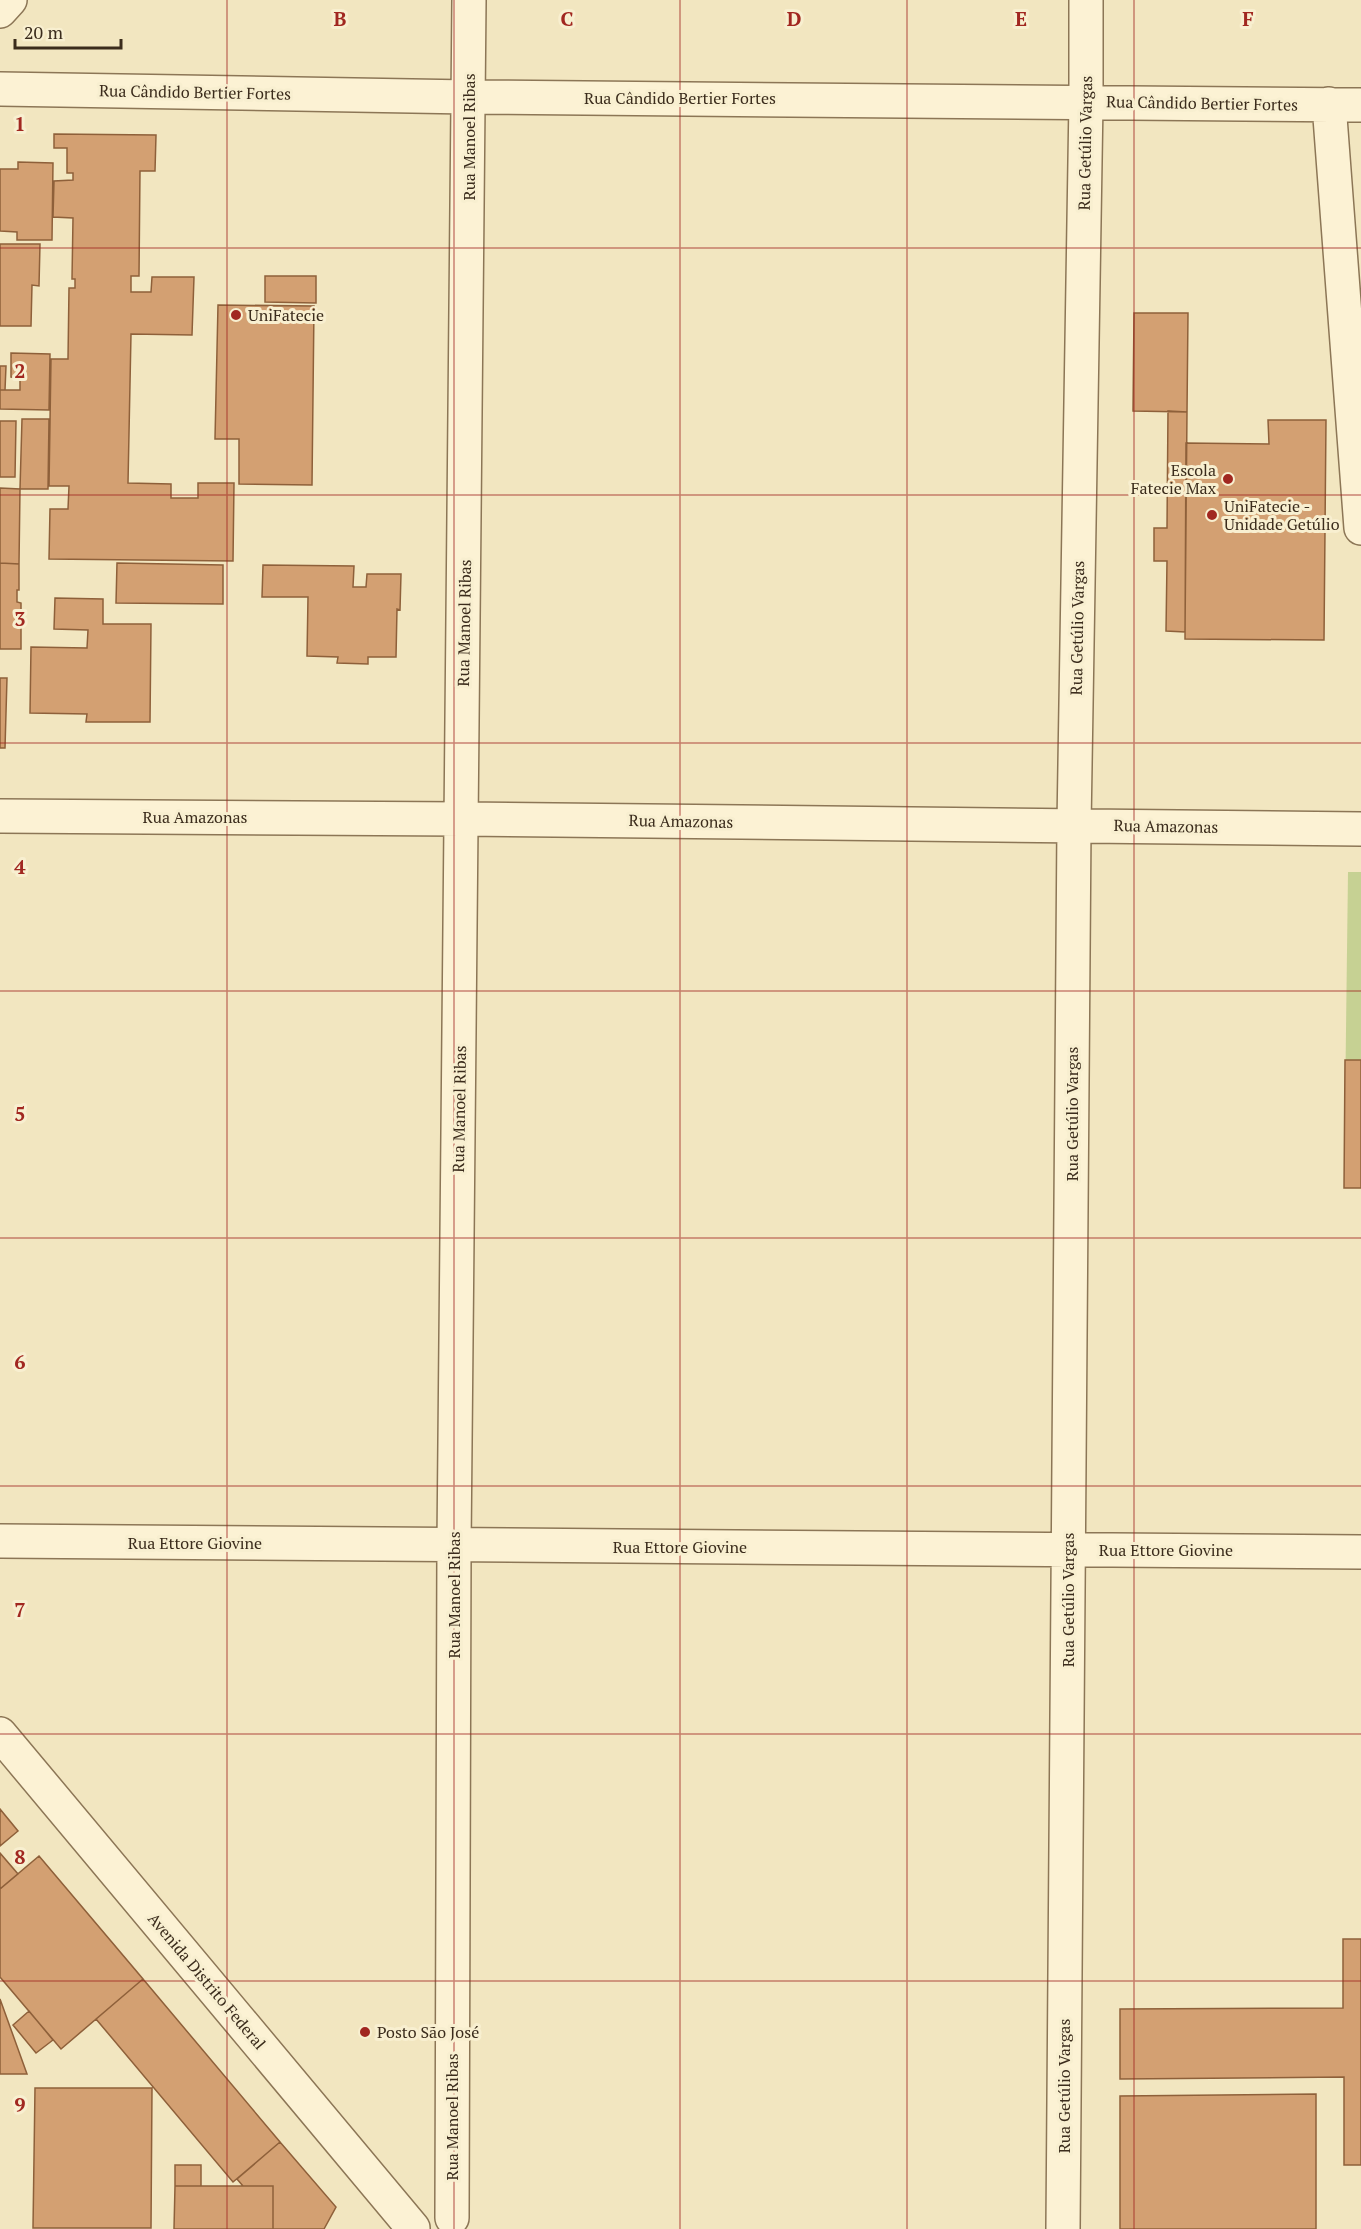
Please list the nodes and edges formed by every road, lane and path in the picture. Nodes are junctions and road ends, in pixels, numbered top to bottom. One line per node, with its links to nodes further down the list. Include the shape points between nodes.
1 (10, 0): 4 (street)
2 (470, 0): 6 (street, Rua Manoel Ribas)
3 (1086, 0): 7 (street, Rua Getúlio Vargas)
4 (0, 11)
5 (0, 89): 6 (street, Rua Cândido Bertier Fortes)
6 (469, 97): 7 (street, Rua Cândido Bertier Fortes); 12 (street, Rua Manoel Ribas)
7 (1086, 101): 8 (street, Rua Cândido Bertier Fortes); 13 (street, Rua Getúlio Vargas)
8 (1329, 104): 9 (street, Rua Cândido Bertier Fortes); 10 (street)
9 (1361, 105)
10 (1361, 528)
11 (0, 816): 12 (street, Rua Amazonas)
12 (462, 819): 13 (street, Rua Amazonas); 16 (street, Rua Manoel Ribas)
13 (1074, 825): 14 (street, Rua Amazonas); 17 (street, Rua Getúlio Vargas)
14 (1361, 829)
15 (0, 1541): 16 (street, Rua Ettore Giovine)
16 (454, 1545): 17 (street, Rua Ettore Giovine); 20 (street, Rua Manoel Ribas)
17 (1069, 1550): 18 (street, Rua Ettore Giovine); 22 (street, Rua Getúlio Vargas)
18 (1361, 1552)
19 (0, 1734): 21 (street, Avenida Distrito Federal)
20 (461, 2224): 21 (street, via 442,2215 425,2219)
21 (413, 2229)
22 (1063, 2229)

